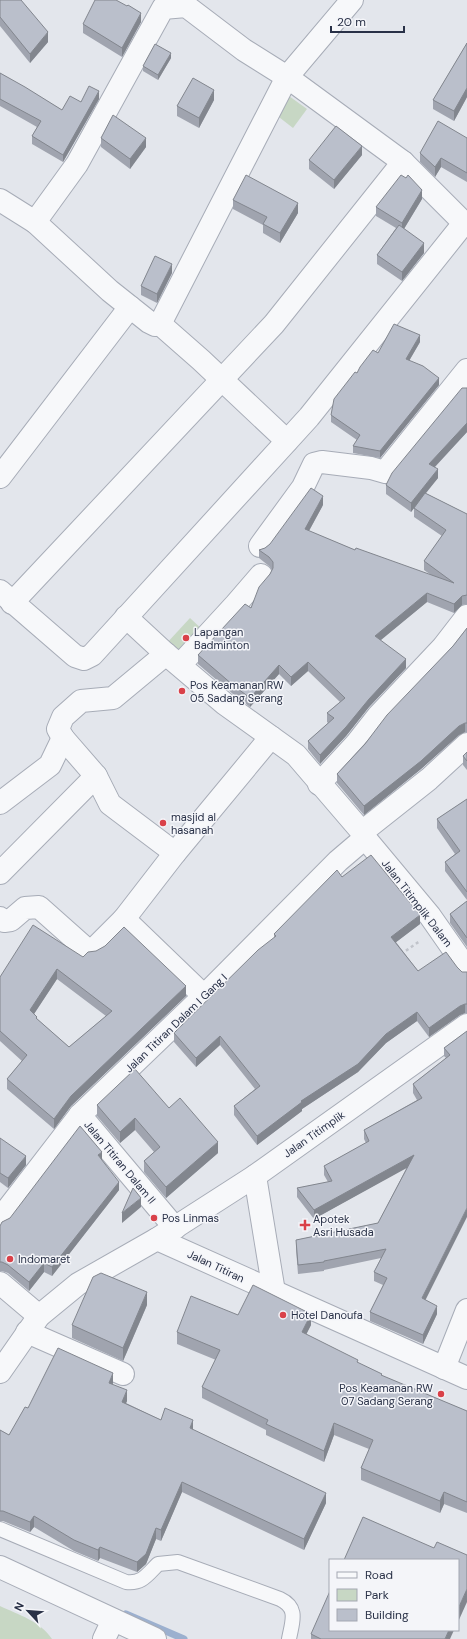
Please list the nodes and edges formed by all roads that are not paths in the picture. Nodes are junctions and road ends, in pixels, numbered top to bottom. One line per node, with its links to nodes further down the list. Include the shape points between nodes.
1 (352, 0): 4 (street)
2 (188, 3): 3 (street); 4 (street, via 244,50)
3 (159, 4): 7 (street, via 77,164)
4 (287, 77): 5 (street); 10 (street)
5 (403, 162): 8 (street); 16 (street, via 274,324)
6 (0, 200): 7 (street)
7 (35, 222): 9 (street)
8 (466, 224): 12 (street, via 309,417)
9 (130, 307): 10 (street, via 155,325); 13 (street)
10 (160, 324): 12 (street)
11 (467, 370): 14 (street, via 385,472 322,462 314,464 303,487)
12 (287, 440): 18 (street)
13 (0, 476)
14 (260, 546)
15 (261, 575): 19 (street, via 236,604)
16 (6, 597): 18 (street, via 75,656 84,660)
17 (467, 616): 24 (street, via 443,647)
18 (126, 617): 19 (street, Jalan Titimplik Dalam)
19 (173, 659): 20 (street, Jalan Titimplik Dalam, via 225,704); 21 (street, via 113,698 81,700 63,717 58,728)
20 (271, 737): 24 (street, Jalan Titimplik Dalam, via 296,755); 27 (street)
21 (63, 738): 23 (street); 25 (street, via 50,765)
22 (467, 744): 26 (street, Jalan Titiran Dalam I Gang I)
23 (96, 776): 27 (street, via 110,804); 28 (street)
24 (319, 784): 26 (street, Jalan Titimplik Dalam)
25 (0, 803)
26 (364, 835): 31 (street, Jalan Titimplik Dalam); 32 (street, Jalan Titiran Dalam I Gang I)
27 (175, 853): 30 (street)
28 (0, 873)
29 (0, 918): 30 (street, via 4,921 11,920 25,908 39,908 90,950)
30 (124, 919): 32 (street)
31 (467, 969)
32 (204, 996): 34 (street, Jalan Titiran Dalam I Gang I)
33 (467, 1025): 35 (street, Jalan Titimplik)
34 (80, 1115): 36 (street, Jalan Titiran Dalam I Gang I); 37 (street, Jalan Titiran Dalam II)
35 (255, 1176): 37 (street, Jalan Titimplik); 39 (street)
36 (0, 1220)
37 (166, 1233): 39 (street, Jalan Titiran); 41 (street, via 78,1284)
38 (0, 1283): 41 (street)
39 (274, 1292): 42 (street, Jalan Titiran)
40 (467, 1310): 42 (street)
41 (33, 1324): 43 (street); 44 (street)
42 (444, 1368): 45 (street, Jalan Titiran)
43 (0, 1372)
44 (123, 1374)
45 (467, 1378)
46 (0, 1529): 51 (lane, via 126,1582 135,1583 158,1564 178,1562 280,1599 288,1603 293,1614)
47 (0, 1567): 48 (street)
48 (112, 1620): 49 (street); 50 (street)
49 (104, 1639)
50 (155, 1639)
51 (289, 1639)

